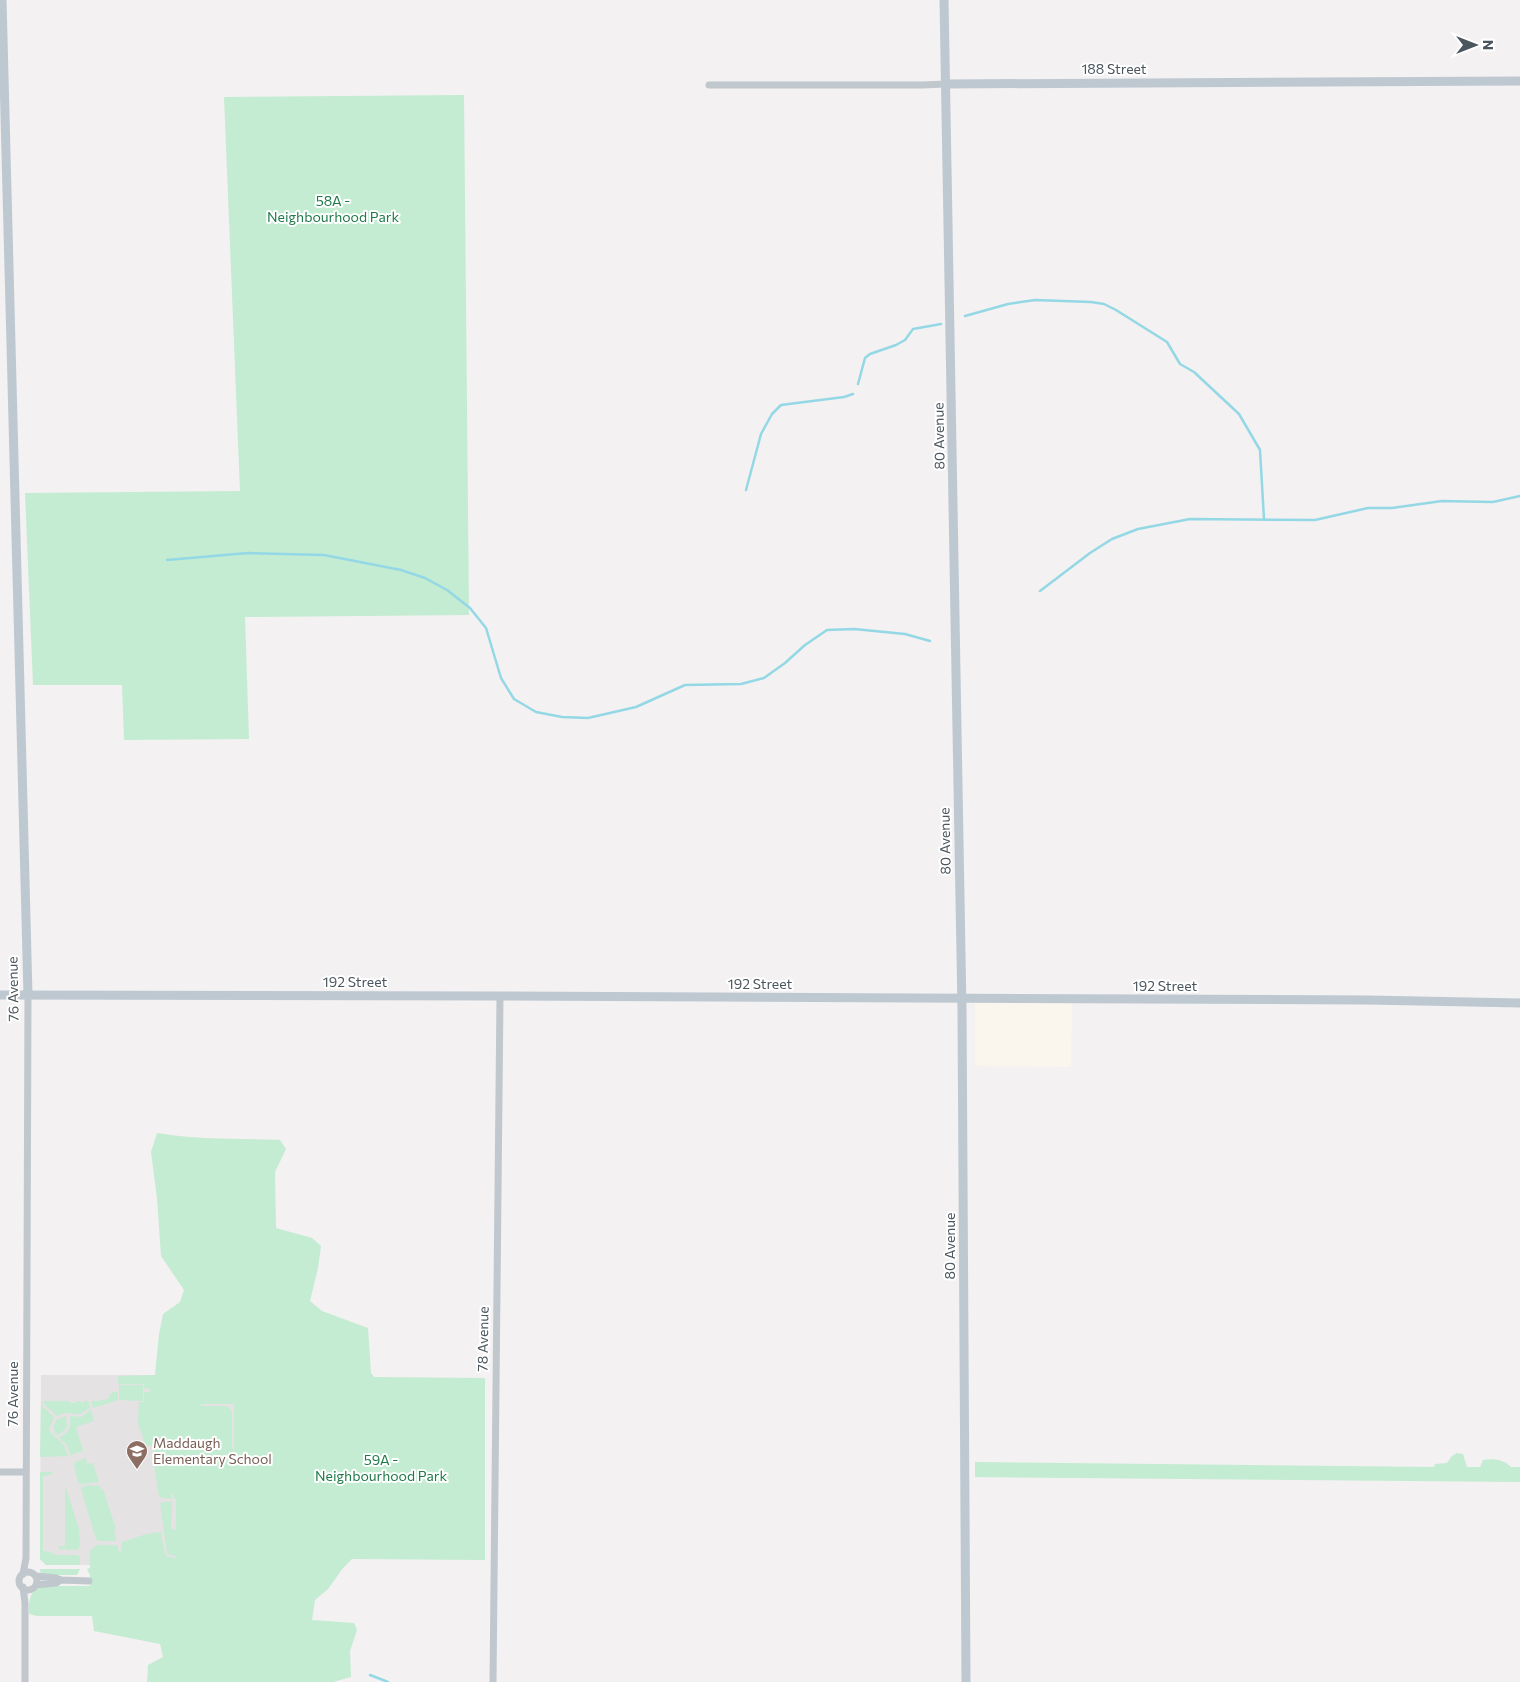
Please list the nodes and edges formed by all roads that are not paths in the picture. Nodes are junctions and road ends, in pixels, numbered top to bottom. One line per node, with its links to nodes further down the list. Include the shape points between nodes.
1 (2, 0): 7 (main road, 76 Avenue)
2 (944, 0): 4 (main road, 80 Avenue)
3 (1520, 81): 4 (main road, 188 Street)
4 (946, 84): 5 (street, 188 Street); 9 (main road, 80 Avenue)
5 (709, 85)
6 (0, 995): 7 (main road, 192 Street)
7 (28, 995): 8 (main road, 192 Street); 12 (street, 76 Avenue)
8 (500, 996): 9 (main road, 192 Street); 18 (street, 78 Avenue)
9 (961, 999): 10 (main road, 192 Street); 19 (main road, 80 Avenue)
10 (1520, 1003)
11 (0, 1472): 12 (street)
12 (26, 1472): 13 (street, 76 Avenue, via 26,1558)
13 (30, 1574): 14 (street); 16 (street, via 37,1581); 16 (street, via 20,1580)
14 (62, 1580): 15 (street); 16 (street)
15 (89, 1581)
16 (29, 1587): 17 (street, via 25,1602)
17 (24, 1682)
18 (493, 1682)
19 (966, 1682)

